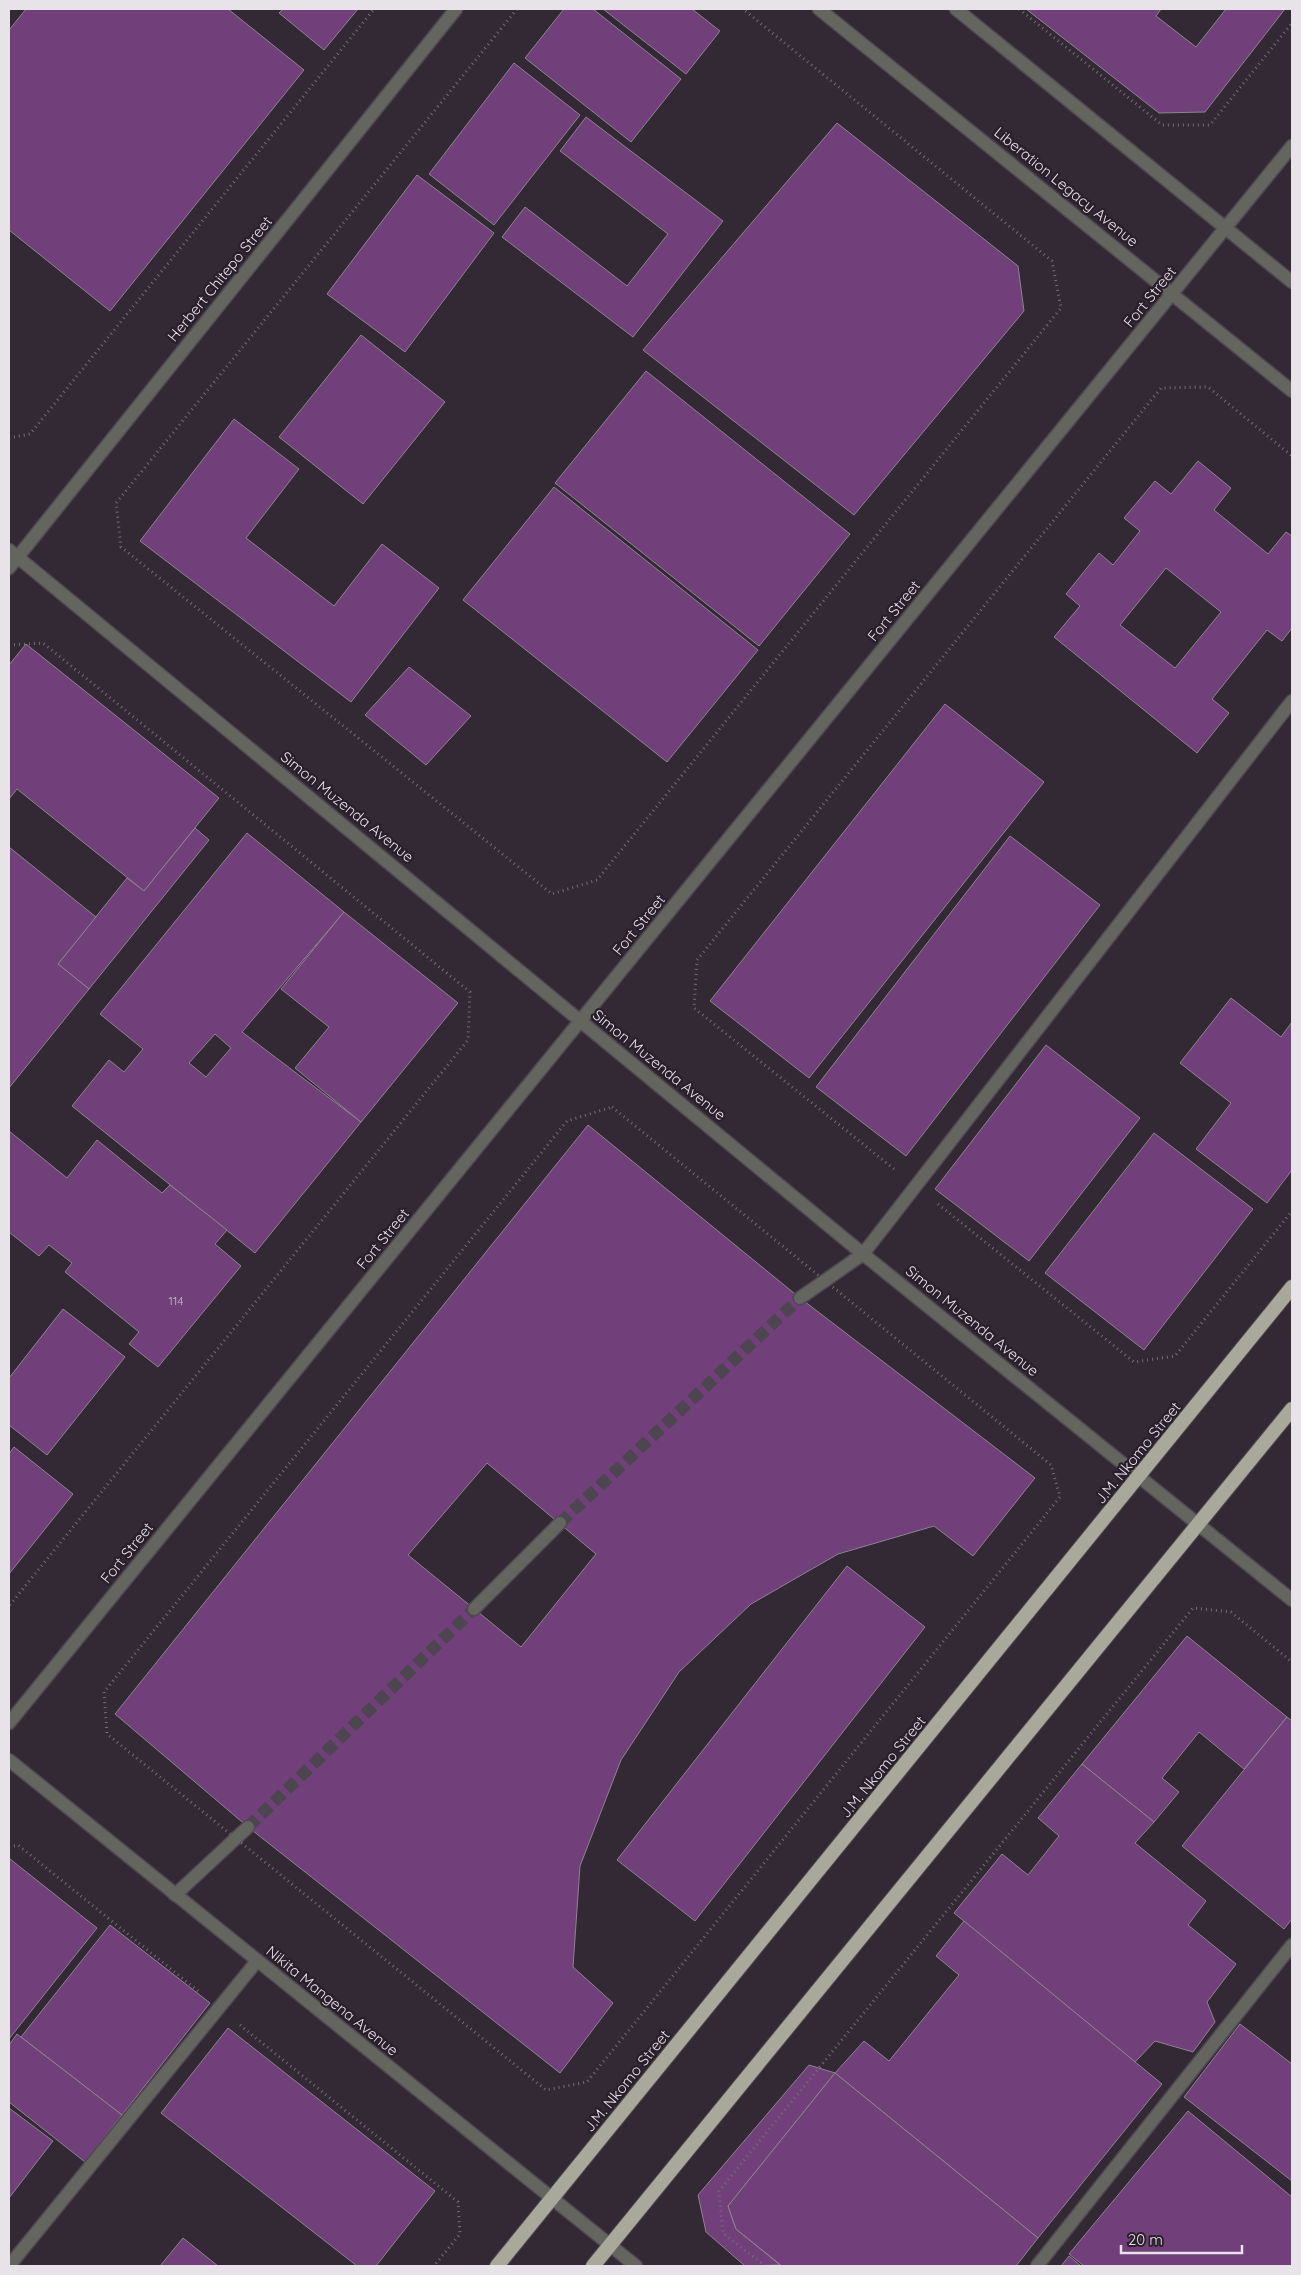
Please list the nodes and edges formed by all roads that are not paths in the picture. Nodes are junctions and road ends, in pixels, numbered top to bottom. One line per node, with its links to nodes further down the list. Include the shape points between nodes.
1 (456, 9): 9 (street, Herbert Chitepo Street)
2 (819, 9): 7 (street, Liberation Legacy Avenue)
3 (956, 9): 5 (street)
4 (1292, 146): 5 (street, Fort Street)
5 (1226, 228): 6 (street); 7 (street, Fort Street)
6 (1292, 282)
7 (1173, 295): 8 (street, Liberation Legacy Avenue); 12 (street, Fort Street)
8 (1292, 391)
9 (13, 554): 10 (street, Herbert Chitepo Street); 12 (street, Simon Muzenda Avenue)
10 (9, 568)
11 (1292, 701): 13 (street)
12 (581, 1022): 13 (street, Simon Muzenda Avenue); 22 (street, Fort Street)
13 (863, 1254): 15 (street); 17 (street, Simon Muzenda Avenue)
14 (1292, 1287): 17 (highway, J.M. Nkomo Street)
15 (800, 1298)
16 (1292, 1409): 19 (highway)
17 (1140, 1477): 19 (street, Simon Muzenda Avenue); 28 (highway, J.M. Nkomo Street)
18 (560, 1523): 21 (street)
19 (1198, 1524): 20 (street, Simon Muzenda Avenue); 29 (highway)
20 (1292, 1600)
21 (474, 1609)
22 (9, 1723)
23 (9, 1760): 25 (street, Nikita Mangena Avenue)
24 (248, 1827): 25 (street)
25 (175, 1895): 27 (street, Nikita Mangena Avenue)
26 (1292, 1945): 34 (street)
27 (257, 1961): 28 (street, Nikita Mangena Avenue); 30 (street)
28 (552, 2199): 29 (street, Nikita Mangena Avenue); 31 (highway, J.M. Nkomo Street)
29 (610, 2245): 32 (highway); 33 (street, Nikita Mangena Avenue)
30 (9, 2266)
31 (497, 2266)
32 (593, 2266)
33 (636, 2266)
34 (1037, 2266)

